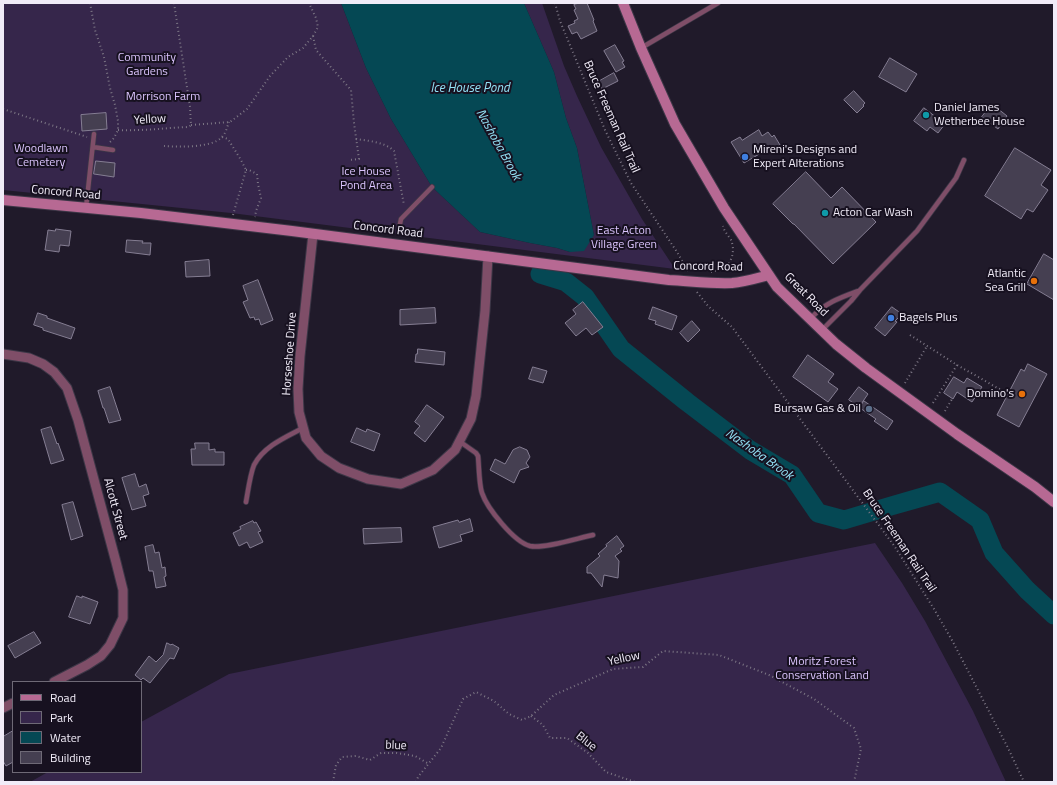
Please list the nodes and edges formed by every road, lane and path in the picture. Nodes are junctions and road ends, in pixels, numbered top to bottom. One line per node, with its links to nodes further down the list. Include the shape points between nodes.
1 (90, 3): 12 (path, Yellow, via 115,105)
2 (174, 3): 11 (path)
3 (309, 3): 7 (path, via 318,26)
4 (555, 3): 32 (path, Bruce Freeman Rail Trail, via 605,130 631,183)
5 (623, 3): 8 (street, Great Road)
6 (718, 3): 8 (lane)
7 (313, 36): 10 (path, via 270,76 248,109); 15 (path, via 316,50 351,90)
8 (641, 48): 37 (street, Great Road, via 675,124 724,208)
9 (3, 109): 13 (path)
10 (229, 122): 11 (path, Yellow); 14 (path)
11 (191, 125): 12 (path, Yellow)
12 (118, 130): 18 (path)
13 (94, 136): 17 (lane)
14 (222, 137): 16 (path, via 210,144); 22 (path, via 228,139)
15 (356, 139): 20 (path, via 359,159); 26 (path, via 378,143 394,151)
16 (164, 146)
17 (93, 147): 18 (lane); 25 (lane)
18 (103, 149): 19 (lane)
19 (113, 150)
20 (349, 160)
21 (964, 160): 38 (lane, via 956,178 917,231)
22 (246, 170): 27 (path); 28 (path, via 257,174 261,198)
23 (432, 187): 26 (lane)
24 (3, 200): 25 (street, Concord Road)
25 (86, 208): 31 (street, Concord Road)
26 (405, 215): 29 (lane)
27 (233, 217)
28 (255, 220)
29 (400, 224)
30 (723, 224): 36 (path, via 734,251 731,260 724,267)
31 (313, 234): 33 (street, Concord Road); 51 (street, Horseshoe Drive, via 298,389)
32 (677, 252)
33 (488, 256): 37 (street, Concord Road, via 669,280 732,283); 52 (street, Horseshoe Drive, via 476,396 471,419)
34 (688, 272): 35 (path)
35 (694, 272)
36 (705, 272)
37 (769, 275): 39 (street, Great Road)
38 (860, 290): 39 (lane, via 835,300); 41 (lane)
39 (811, 318): 41 (street, Great Road)
40 (732, 326): 65 (path, Bruce Freeman Rail Trail, via 895,547 953,642)
41 (822, 330): 54 (street, Great Road, via 866,368)
42 (910, 335): 43 (path)
43 (927, 346): 45 (path); 46 (path)
44 (3, 354): 56 (street, Alcott Street, via 29,358 44,364 67,388 78,420 123,590 123,618 110,645 101,656 87,666)
45 (957, 365): 47 (path); 49 (path)
46 (905, 383)
47 (1003, 391)
48 (952, 399): 50 (path)
49 (933, 403)
50 (945, 411)
51 (303, 428): 52 (street, Horseshoe Drive, via 306,438 321,456 339,468 368,479 401,484 433,470 455,450); 53 (lane, via 271,445 261,455 254,466)
52 (459, 441): 55 (lane, via 478,456 481,492 491,510 520,541 530,546 544,546)
53 (246, 502)
54 (1054, 502)
55 (593, 535)
56 (56, 681)
57 (12, 704): 58 (street)
58 (3, 708)
59 (531, 716): 60 (path, via 522,720 476,692 463,699 441,748); 63 (path, Blue, via 543,725 550,738 567,738 588,753 606,772); 64 (path, Yellow, via 554,694 613,669 643,667 663,651 719,656 769,675 814,699 854,728 861,749)
60 (429, 764): 61 (path, blue, via 415,756 397,753 381,754 370,760 356,756 342,757 336,765); 62 (path)
61 (333, 782)
62 (416, 782)
63 (635, 782)
64 (854, 782)
65 (1024, 782)

